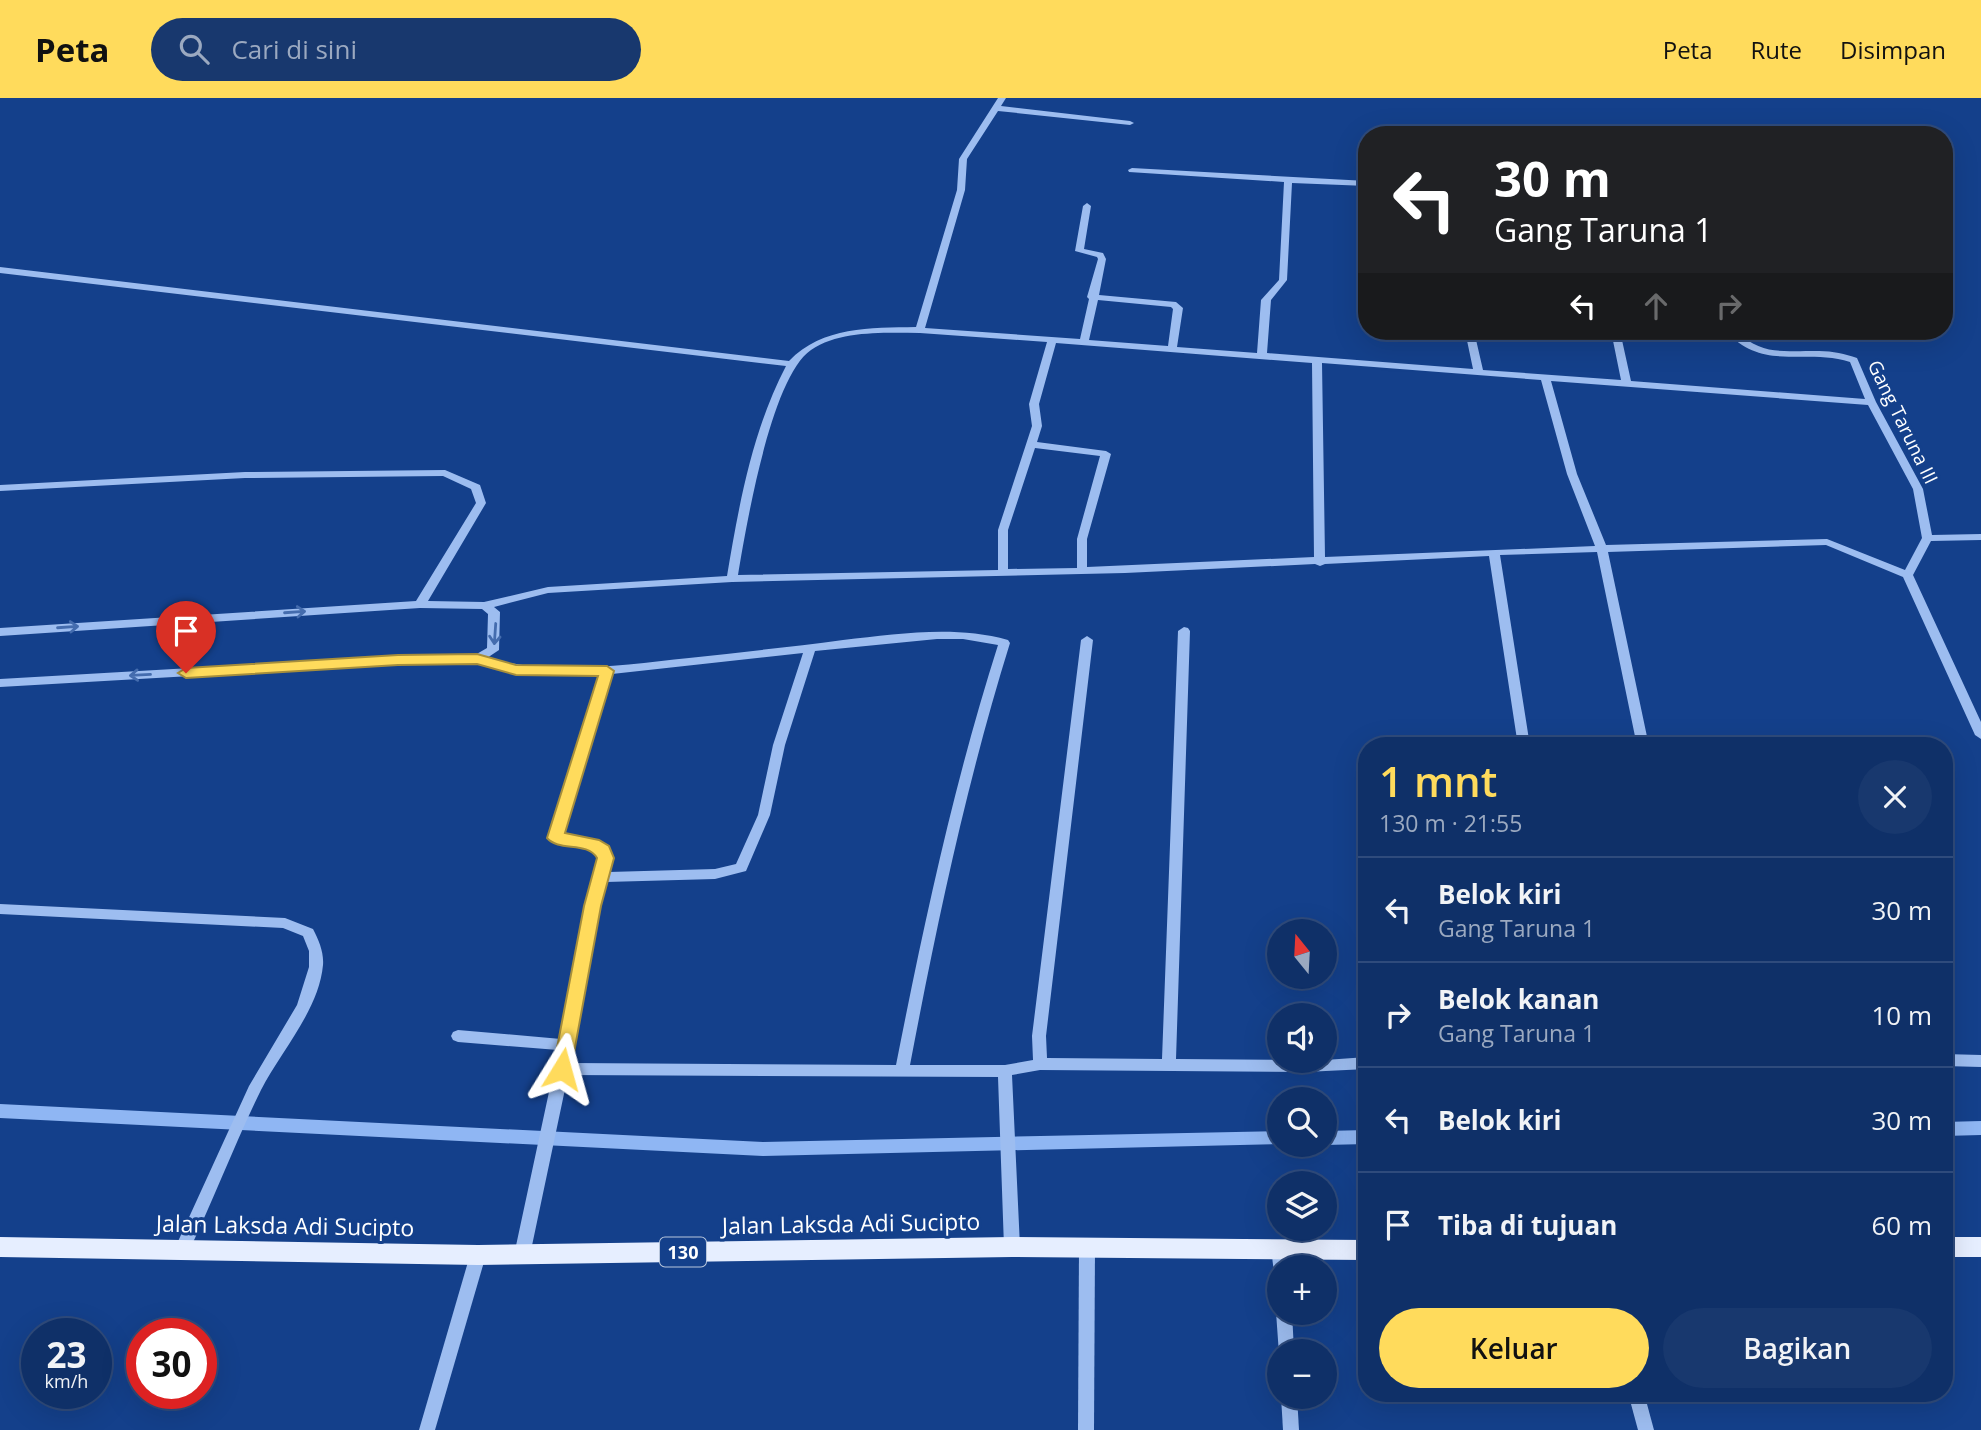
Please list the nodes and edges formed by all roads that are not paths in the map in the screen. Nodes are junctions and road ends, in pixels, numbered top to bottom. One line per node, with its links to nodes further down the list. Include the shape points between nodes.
1 (1002, 98): 2 (street)
2 (995, 108): 3 (street); 10 (street, via 963,159 961,190)
3 (1130, 123)
4 (1132, 170): 5 (street)
5 (1288, 180): 6 (street); 17 (street, via 1283,280 1266,300)
6 (1358, 184)
7 (1087, 206): 9 (street, via 1079,251 1102,258)
8 (0, 270): 19 (street)
9 (1092, 297): 15 (street); 16 (street, via 1173,304 1178,308)
10 (920, 330): 11 (street); 19 (street, via 853,331 804,350)
11 (1053, 339): 15 (street); 24 (street, via 1034,404 1038,422)
12 (1472, 340): 20 (street)
13 (1618, 340): 22 (street)
14 (1742, 340): 23 (street, Gang Taruna III, via 1756,352 1832,353 1854,360)
15 (1084, 341): 16 (street)
16 (1172, 348): 17 (street)
17 (1262, 355): 18 (street)
18 (1317, 361): 20 (street); 30 (street)
19 (791, 364): 34 (street, via 743,505)
20 (1478, 371): 21 (street)
21 (1545, 378): 22 (street); 28 (street, via 1572,474)
22 (1627, 384): 23 (street)
23 (1871, 402): 27 (street, Gang Taruna III, via 1918,489)
24 (1031, 444): 31 (street, via 1106,454 1082,539); 32 (street, via 1003,530)
25 (0, 488): 35 (street, via 245,475 445,473 476,486 481,503)
26 (1981, 537): 27 (street)
27 (1927, 538): 33 (street)
28 (1602, 549): 29 (street); 33 (street, via 1827,541); 46 (street)
29 (1494, 552): 30 (street); 45 (street)
30 (1320, 563): 31 (street)
31 (1082, 571): 32 (street)
32 (1003, 573): 34 (street)
33 (1908, 575): 44 (street)
34 (732, 579): 36 (street, via 548,590)
35 (420, 604): 36 (street); 38 (street, one-way to 35)
36 (484, 606): 41 (street, one-way to 41, via 494,612 493,650)
37 (1184, 631): 55 (street)
38 (0, 632)
39 (1087, 640): 54 (street)
40 (810, 648): 42 (street); 47 (street, via 779,745 764,815 741,868 715,874); 57 (street, via 960,634 988,636 1004,643 975,732 940,874)
41 (477, 659): 42 (street, via 516,670); 43 (street, one-way to 43)
42 (607, 671): 47 (street, via 556,838 594,844 603,850 606,858)
43 (0, 684)
44 (1981, 736)
45 (1523, 737)
46 (1641, 737)
47 (601, 877): 50 (street)
48 (0, 909): 67 (street, via 285,923 308,933 316,951 316,967 304,1006 256,1086)
49 (458, 1036): 50 (street)
50 (565, 1045): 56 (street)
51 (1953, 1060): 52 (street)
52 (1981, 1061)
53 (1358, 1063): 55 (street)
54 (1040, 1064): 55 (street); 58 (street)
55 (1169, 1065)
56 (562, 1069): 57 (street); 59 (street)
57 (902, 1070): 58 (street)
58 (1004, 1070): 60 (street)
59 (557, 1094): 70 (street)
60 (1008, 1104): 61 (street)
61 (1012, 1187): 63 (street)
62 (0, 1247): 67 (main road, Jalan Laksda Adi Sucipto / 130)
63 (1012, 1247): 64 (main road, Jalan Laksda Adi Sucipto / 130); 70 (main road, Jalan Laksda Adi Sucipto / 130)
64 (1087, 1247): 72 (main road, Jalan Laksda Adi Sucipto / 130); 76 (street)
65 (1953, 1247): 66 (main road)
66 (1981, 1247)
67 (183, 1248): 69 (main road, Jalan Laksda Adi Sucipto / 130)
68 (1358, 1251): 71 (main road, Jalan Laksda Adi Sucipto / 130)
69 (478, 1255): 70 (main road, Jalan Laksda Adi Sucipto / 130); 75 (street)
70 (522, 1255)
71 (1313, 1255)
72 (1267, 1257)
73 (1638, 1402): 78 (street)
74 (1290, 1409): 77 (street)
75 (427, 1430)
76 (1086, 1430)
77 (1291, 1430)
78 (1646, 1430)

